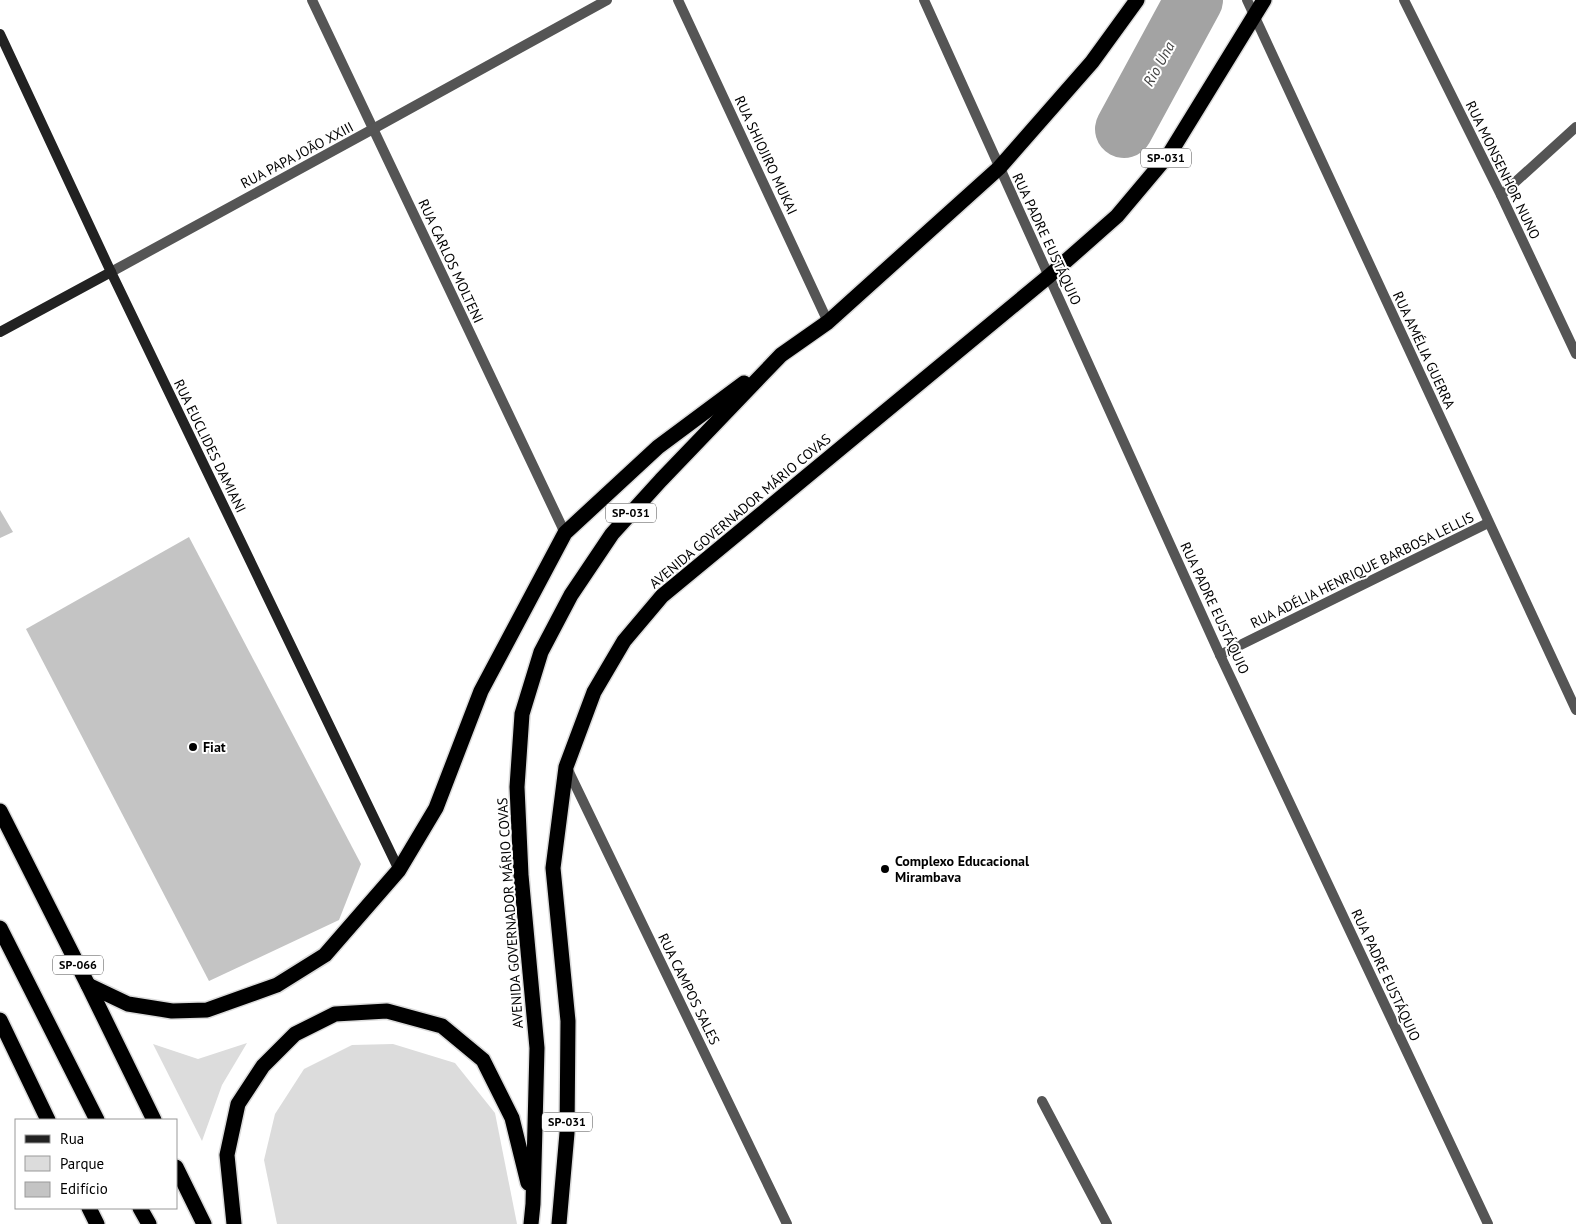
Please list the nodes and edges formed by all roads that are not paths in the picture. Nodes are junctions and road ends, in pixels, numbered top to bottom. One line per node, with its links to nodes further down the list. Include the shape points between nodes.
1 (312, 0): 12 (street, RUA CARLOS MOLTENI)
2 (607, 0): 12 (street, RUA PAPA JOÃO XXIII)
3 (678, 0): 17 (street, RUA SHIOJIRO MUKAI)
4 (924, 0): 13 (street, RUA PADRE EUSTÁQUIO)
5 (1137, 0): 13 (highway, AVENIDA GOVERNADOR MÁRIO COVAS / SP-031, via 1092,62)
6 (1247, 0): 9 (street, RUA AMÉLIA GUERRA)
7 (1264, 0): 9 (highway, AVENIDA GOVERNADOR MÁRIO COVAS / SP-031)
8 (1404, 0): 14 (street, RUA MONSENHOR NUNO)
9 (1253, 13): 16 (highway, AVENIDA GOVERNADOR MÁRIO COVAS / SP-031, via 1170,153 1117,216); 21 (street, RUA AMÉLIA GUERRA)
10 (0, 34): 15 (street, RUA EUCLIDES DAMIANI)
11 (1576, 127): 14 (street)
12 (373, 130): 15 (street, RUA PAPA JOÃO XXIII); 22 (street, RUA CARLOS MOLTENI)
13 (999, 168): 16 (street, RUA PADRE EUSTÁQUIO); 17 (highway, AVENIDA GOVERNADOR MÁRIO COVAS / SP-031)
14 (1501, 195): 19 (street, RUA MONSENHOR NUNO)
15 (111, 272): 18 (street, RUA PAPA JOÃO XXIII); 27 (street, RUA EUCLIDES DAMIANI)
16 (1049, 276): 23 (street, RUA PADRE EUSTÁQUIO); 25 (highway, AVENIDA GOVERNADOR MÁRIO COVAS / SP-031, via 662,596 624,641 594,692)
17 (828, 322): 20 (highway, AVENIDA GOVERNADOR MÁRIO COVAS / SP-031)
18 (0, 332)
19 (1576, 354)
20 (781, 355): 22 (highway, via 658,447); 36 (highway, AVENIDA GOVERNADOR MÁRIO COVAS / SP-031, via 612,534 571,595 541,652 522,714 517,787 521,875 537,1048)
21 (1488, 523): 23 (street, RUA ADÉLIA HENRIQUE BARBOSA LELLIS); 24 (street, RUA AMÉLIA GUERRA)
22 (564, 534): 27 (highway, via 481,691 436,808)
23 (1220, 655): 47 (street, RUA PADRE EUSTÁQUIO)
24 (1576, 710)
25 (566, 767): 44 (highway, AVENIDA GOVERNADOR MÁRIO COVAS / SP-031, via 553,868 568,1020 566,1134); 45 (street, RUA CAMPOS SALES)
26 (0, 810): 29 (highway, SP-066)
27 (399, 870): 29 (highway, via 325,955 277,985 207,1010 172,1011 128,1004)
28 (0, 928): 33 (highway)
29 (88, 985): 34 (highway, SP-066)
30 (0, 1020): 32 (highway)
31 (1042, 1101): 46 (street)
32 (48, 1119)
33 (96, 1119)
34 (154, 1119)
35 (178, 1171): 41 (highway)
36 (533, 1204): 42 (highway, via 512,1118 483,1060 442,1026 387,1011 335,1014 295,1034 262,1066 238,1104 227,1155); 43 (highway, AVENIDA GOVERNADOR MÁRIO COVAS / SP-031)
37 (90, 1209): 39 (highway)
38 (141, 1209): 40 (highway)
39 (97, 1224)
40 (149, 1224)
41 (204, 1224)
42 (234, 1224)
43 (531, 1224)
44 (559, 1224)
45 (787, 1224)
46 (1107, 1224)
47 (1488, 1224)

